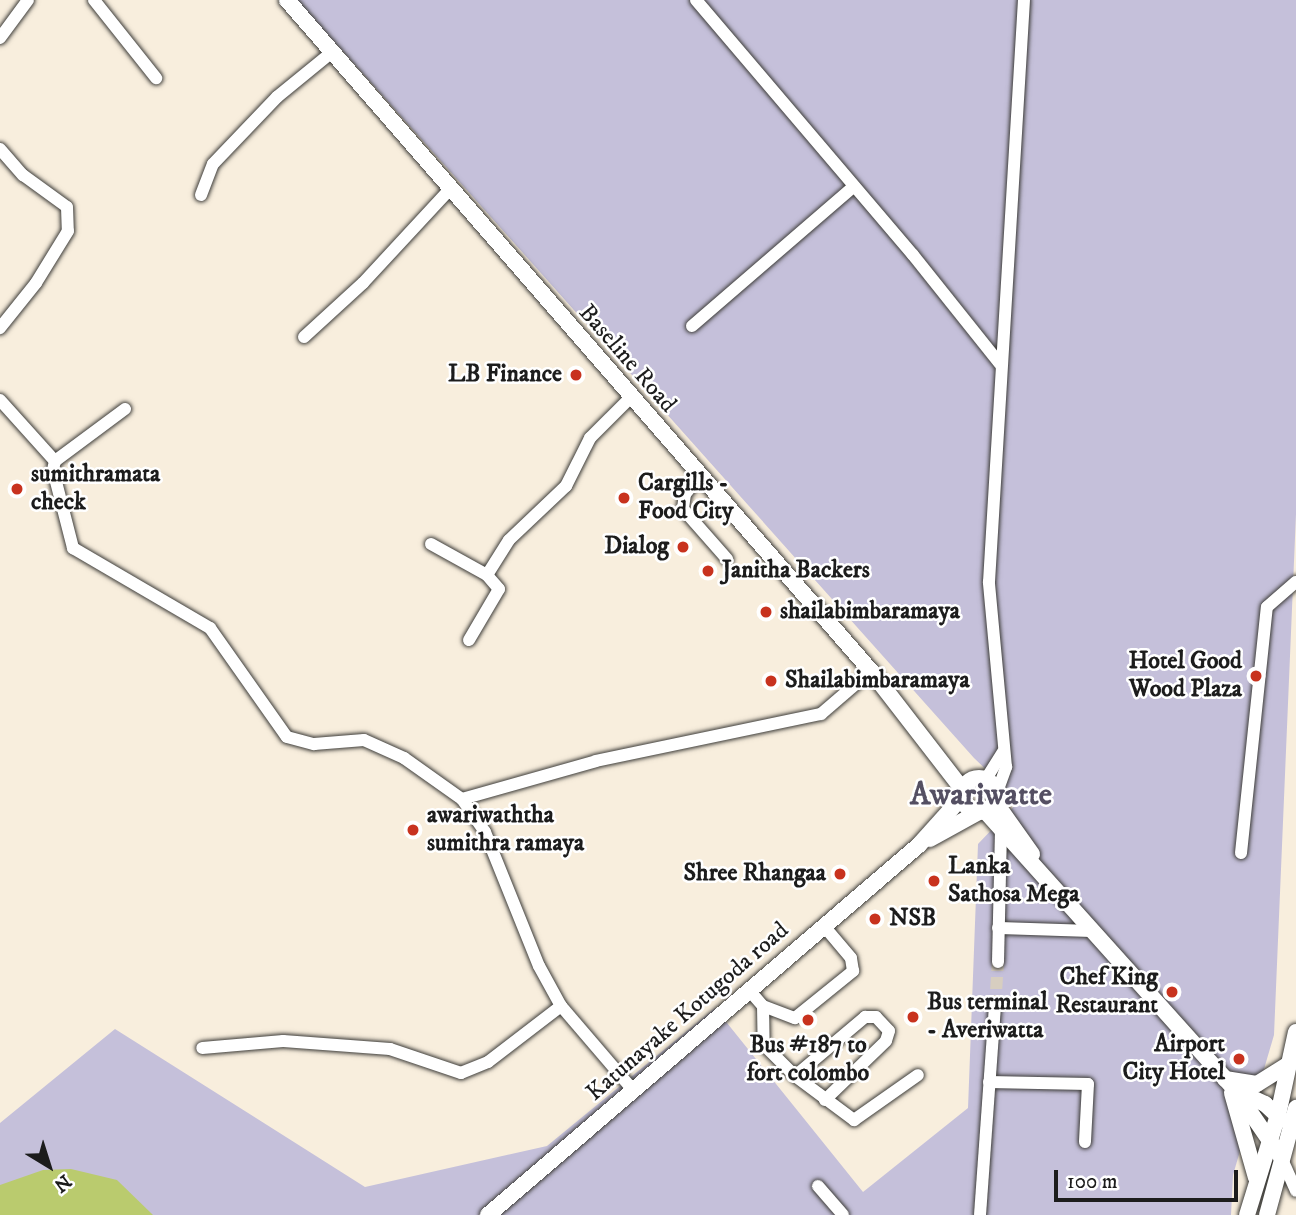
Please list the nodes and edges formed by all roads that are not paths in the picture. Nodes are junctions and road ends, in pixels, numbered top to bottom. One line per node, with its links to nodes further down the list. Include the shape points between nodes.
1 (28, 0): 6 (street)
2 (94, 0): 8 (street)
3 (287, 0): 7 (main road, Baseline Road)
4 (696, 0): 10 (street)
5 (1024, 0): 16 (street)
6 (0, 38)
7 (332, 52): 11 (main road, Baseline Road); 12 (street, via 276,97 213,164)
8 (156, 78)
9 (0, 149): 14 (street, via 23,175 67,207 68,231 52,261)
10 (854, 186): 13 (street); 16 (street)
11 (450, 189): 15 (street, via 363,283); 17 (main road, Baseline Road)
12 (201, 195)
13 (692, 326)
14 (0, 328)
15 (304, 337)
16 (1000, 364): 28 (street, via 989,582)
17 (630, 398): 21 (main road, Baseline Road); 24 (street, via 590,438 566,486 509,540)
18 (0, 400): 20 (street)
19 (125, 409): 20 (street)
20 (55, 461): 30 (street, via 52,470 73,548 211,628 287,737 314,744 364,740 404,758)
21 (699, 477): 23 (street, via 685,494 683,509); 27 (main road, Baseline Road)
22 (431, 544): 24 (street)
23 (727, 559)
24 (487, 575): 26 (street, via 499,589)
25 (1296, 582): 34 (street, via 1267,607)
26 (469, 640)
27 (872, 671): 29 (main road, Baseline Road, via 934,748); 30 (street, via 821,714 596,761)
28 (1003, 752): 29 (street); 31 (street, via 1006,776)
29 (972, 786): 31 (main road); 31 (main road, via 968,807); 33 (main road, Katunayake Kotugoda road)
30 (461, 799): 41 (street, via 485,832 539,966)
31 (989, 805): 32 (main road); 33 (main road, Katunayake Kotugoda road); 35 (main road)
32 (1001, 832): 35 (main road); 37 (street)
33 (919, 845): 36 (main road, Katunayake Kotugoda road)
34 (1241, 853)
35 (1048, 880): 38 (main road)
36 (823, 925): 40 (main road, Katunayake Kotugoda road); 42 (street, via 851,958 853,971 795,1018)
37 (999, 928): 38 (street); 39 (street)
38 (1093, 931): 50 (main road)
39 (998, 962)
40 (749, 990): 42 (street); 51 (main road, Katunayake Kotugoda road)
41 (561, 1006): 45 (street, via 488,1062 461,1073 390,1049 282,1041); 51 (street)
42 (763, 1006): 48 (street, via 764,1045)
43 (995, 1007): 49 (street)
44 (1296, 1032): 46 (main road)
45 (202, 1048)
46 (1290, 1063): 50 (main road, via 1257,1084); 54 (main road)
47 (918, 1075): 52 (street, via 862,1118 854,1120)
48 (795, 1076): 52 (street); 52 (street, via 865,1017 876,1017 889,1031 886,1041)
49 (989, 1082): 57 (street, via 1088,1084); 64 (street)
50 (1230, 1084): 54 (main road); 56 (main road); 59 (main road)
51 (633, 1090): 62 (main road, Katunayake Kotugoda road)
52 (825, 1100)
53 (1296, 1108): 55 (main road)
54 (1278, 1115): 55 (main road); 56 (main road)
55 (1293, 1135): 58 (main road)
56 (1270, 1141): 58 (main road); 59 (main road)
57 (1085, 1142)
58 (1282, 1157): 61 (street); 66 (main road)
59 (1256, 1178): 65 (main road)
60 (818, 1186): 63 (street)
61 (1296, 1191)
62 (488, 1215)
63 (843, 1215)
64 (979, 1215)
65 (1247, 1215)
66 (1267, 1215)

